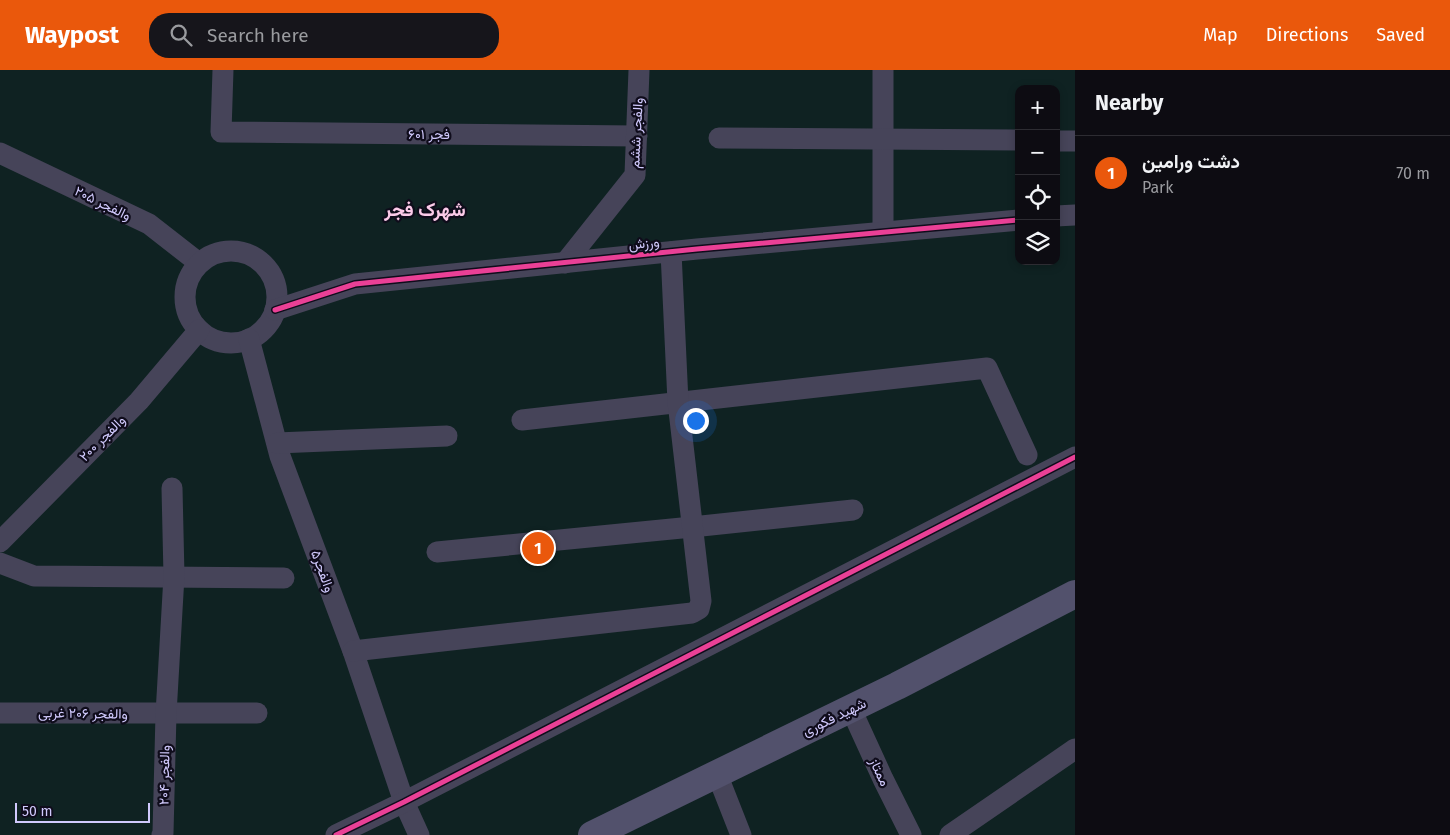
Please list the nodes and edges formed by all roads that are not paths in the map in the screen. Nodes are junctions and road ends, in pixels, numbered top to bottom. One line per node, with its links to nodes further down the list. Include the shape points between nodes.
1 (223, 70): 4 (street, فجر ۶۰۱, via 221,132)
2 (639, 70): 4 (street, والفجر ششم)
3 (883, 70): 6 (street)
4 (637, 136): 17 (street, والفجر ششم, via 635,175)
5 (719, 138): 6 (street)
6 (883, 138): 7 (street); 14 (street)
7 (1015, 140)
8 (1060, 141): 9 (street)
9 (1075, 141)
10 (0, 153): 16 (street, والفجر ۲۰۵, via 149,224)
11 (1075, 215): 12 (street)
12 (1060, 216)
13 (1015, 220): 14 (street, ورزش)
14 (883, 232): 15 (street, ورزش)
15 (670, 252): 17 (street, ورزش); 21 (street)
16 (199, 263): 18 (street, via 214,254 231,251 248,254 263,263 273,277 277,293); 19 (street, via 186,284 185,296 186,309)
17 (565, 263): 18 (street, ورزش, via 355,284)
18 (275, 310): 20 (street, via 265,328)
19 (199, 330): 20 (street, via 214,339 232,343); 30 (street, والفجر ۲۰۰, via 139,401)
20 (249, 339): 24 (street, والفجر۵)
21 (678, 402): 22 (street); 25 (street, via 987,368); 29 (street)
22 (522, 420)
23 (447, 436): 24 (street)
24 (277, 443): 36 (street, والفجر۵)
25 (1027, 455)
26 (1075, 457): 43 (street)
27 (172, 488): 33 (street, والفجر ۲۰۴)
28 (853, 510): 29 (street)
29 (692, 528): 31 (street); 36 (street, via 701,601 699,609 692,613)
30 (0, 542)
31 (437, 552)
32 (0, 563): 33 (street, via 34,576)
33 (174, 576): 34 (street); 39 (street, والفجر ۲۰۴)
34 (284, 578)
35 (1075, 594): 37 (street, شهید فکوری)
36 (353, 651): 43 (street, والفجر۵)
37 (851, 709): 42 (street, شهید فکوری); 49 (street, ممتاز)
38 (0, 712): 39 (street, والفجر ۲۰۶ غربی)
39 (166, 714): 40 (street, والفجر ۲۰۶ غربی); 46 (street, والفجر ۲۰۴)
40 (257, 714)
41 (1075, 749): 50 (street)
42 (717, 774): 45 (street, شهید فکوری); 48 (street)
43 (404, 802): 44 (street, والفجر۵); 47 (street)
44 (411, 832)
45 (598, 834)
46 (162, 835)
47 (336, 835)
48 (741, 835)
49 (911, 835)
50 (950, 835)

